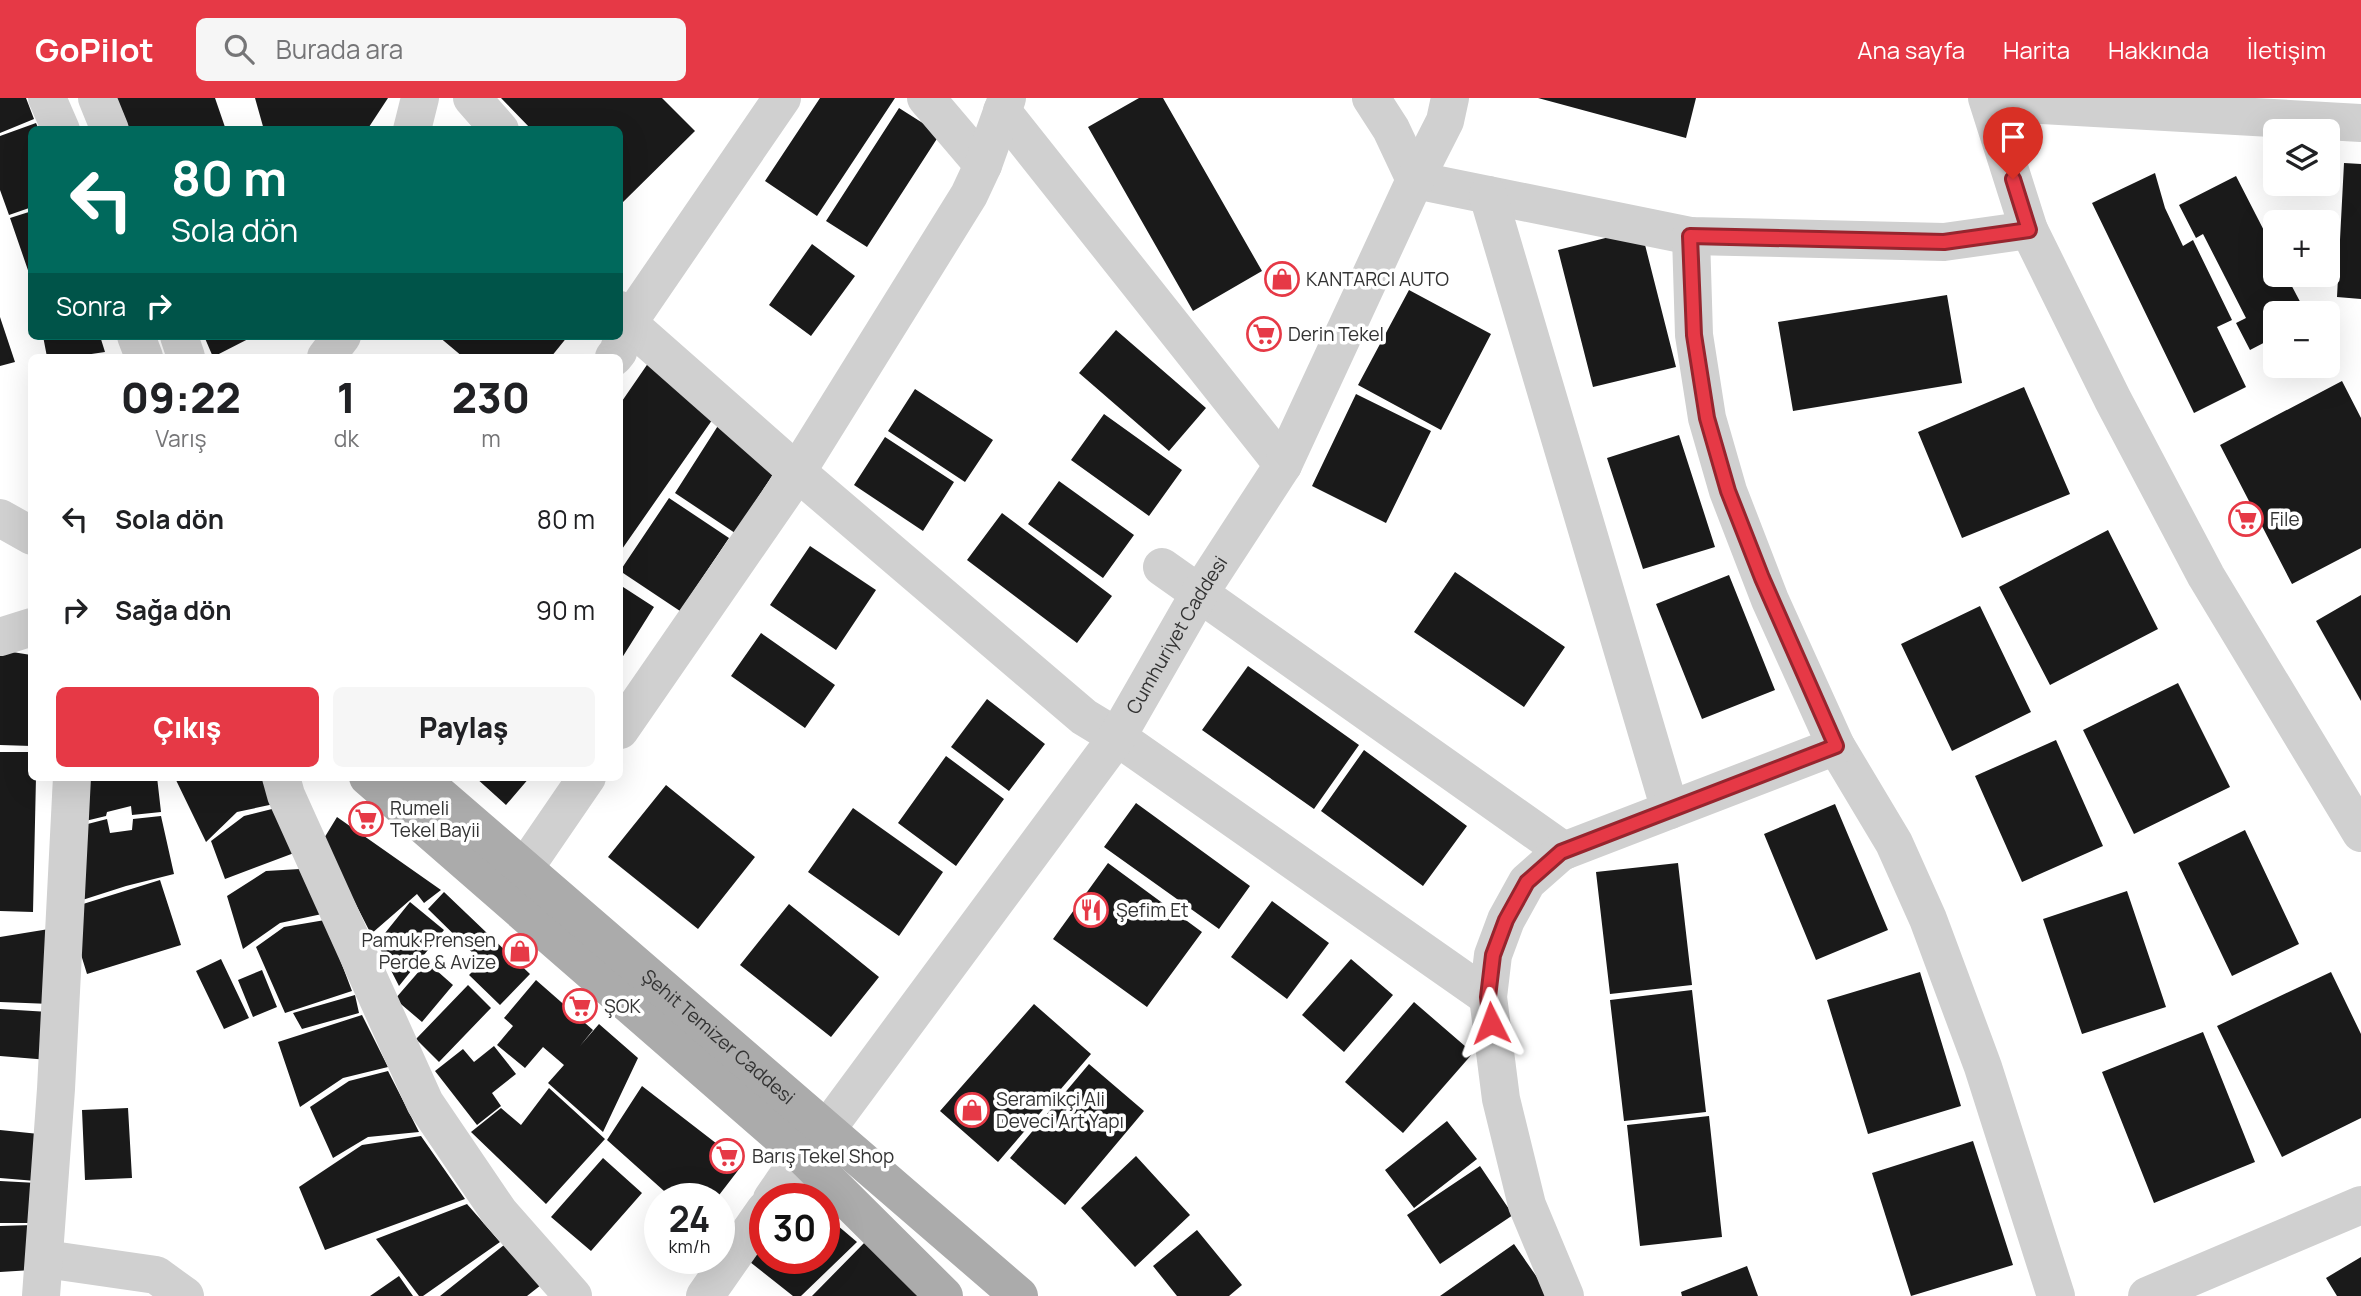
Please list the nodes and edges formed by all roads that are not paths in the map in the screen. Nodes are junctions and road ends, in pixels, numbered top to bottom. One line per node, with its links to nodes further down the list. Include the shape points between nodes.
1 (47, 98): 12 (street)
2 (97, 98): 13 (street)
3 (420, 98): 14 (street)
4 (472, 98): 15 (street)
5 (782, 98): 21 (street)
6 (926, 98): 16 (street)
7 (1371, 98): 17 (street)
8 (1450, 98): 17 (street, Cumhuriyet Caddesi, via 1445,121)
9 (1988, 100): 11 (street); 19 (street)
10 (1005, 104): 16 (street); 25 (street)
11 (2361, 123)
12 (59, 126)
13 (108, 126)
14 (413, 126)
15 (496, 126)
16 (984, 165): 26 (street)
17 (1415, 180): 18 (street); 25 (street, Cumhuriyet Caddesi)
18 (1488, 195): 20 (street); 41 (street)
19 (2029, 230): 20 (street, via 1944,242); 42 (street, via 2206,576)
20 (1690, 236): 35 (street, via 1694,335 1707,418 1728,491 1770,600)
21 (623, 326)
22 (623, 332): 26 (street)
23 (339, 340): 24 (street)
24 (328, 354)
25 (1283, 465): 30 (street, Cumhuriyet Caddesi)
26 (797, 472): 33 (street); 34 (street, via 1084,717)
27 (0, 518): 28 (street)
28 (28, 534)
29 (1162, 567): 30 (street)
30 (1199, 594): 34 (street, Cumhuriyet Caddesi); 43 (street)
31 (28, 628): 32 (street)
32 (0, 637)
33 (623, 726)
34 (1117, 737): 45 (street); 46 (street, Cumhuriyet Caddesi)
35 (1836, 746): 41 (street); 58 (street, via 1894,843 1928,919 1983,1067)
36 (72, 781): 50 (street)
37 (282, 781): 53 (street, via 425,1103 499,1212)
38 (373, 781): 46 (main road, Şehit Temizer Caddesi)
39 (423, 781): 44 (main road, Şehit Temizer Caddesi)
40 (584, 781): 44 (street)
41 (1670, 810): 43 (street)
42 (2361, 833)
43 (1564, 851): 45 (street, via 1527,882 1506,920 1493,955)
44 (524, 869): 46 (main road, Şehit Temizer Caddesi)
45 (1488, 997): 57 (street, via 1501,1099 1527,1205)
46 (815, 1142): 47 (street, Cumhuriyet Caddesi); 55 (main road, Şehit Temizer Caddesi); 56 (main road, Şehit Temizer Caddesi)
47 (784, 1183)
48 (2361, 1205): 51 (street)
49 (749, 1233): 54 (street)
50 (43, 1278): 52 (street, via 156,1275)
51 (2162, 1294)
52 (185, 1296)
53 (573, 1296)
54 (705, 1296)
55 (944, 1296)
56 (1019, 1296)
57 (1565, 1296)
58 (2056, 1296)

